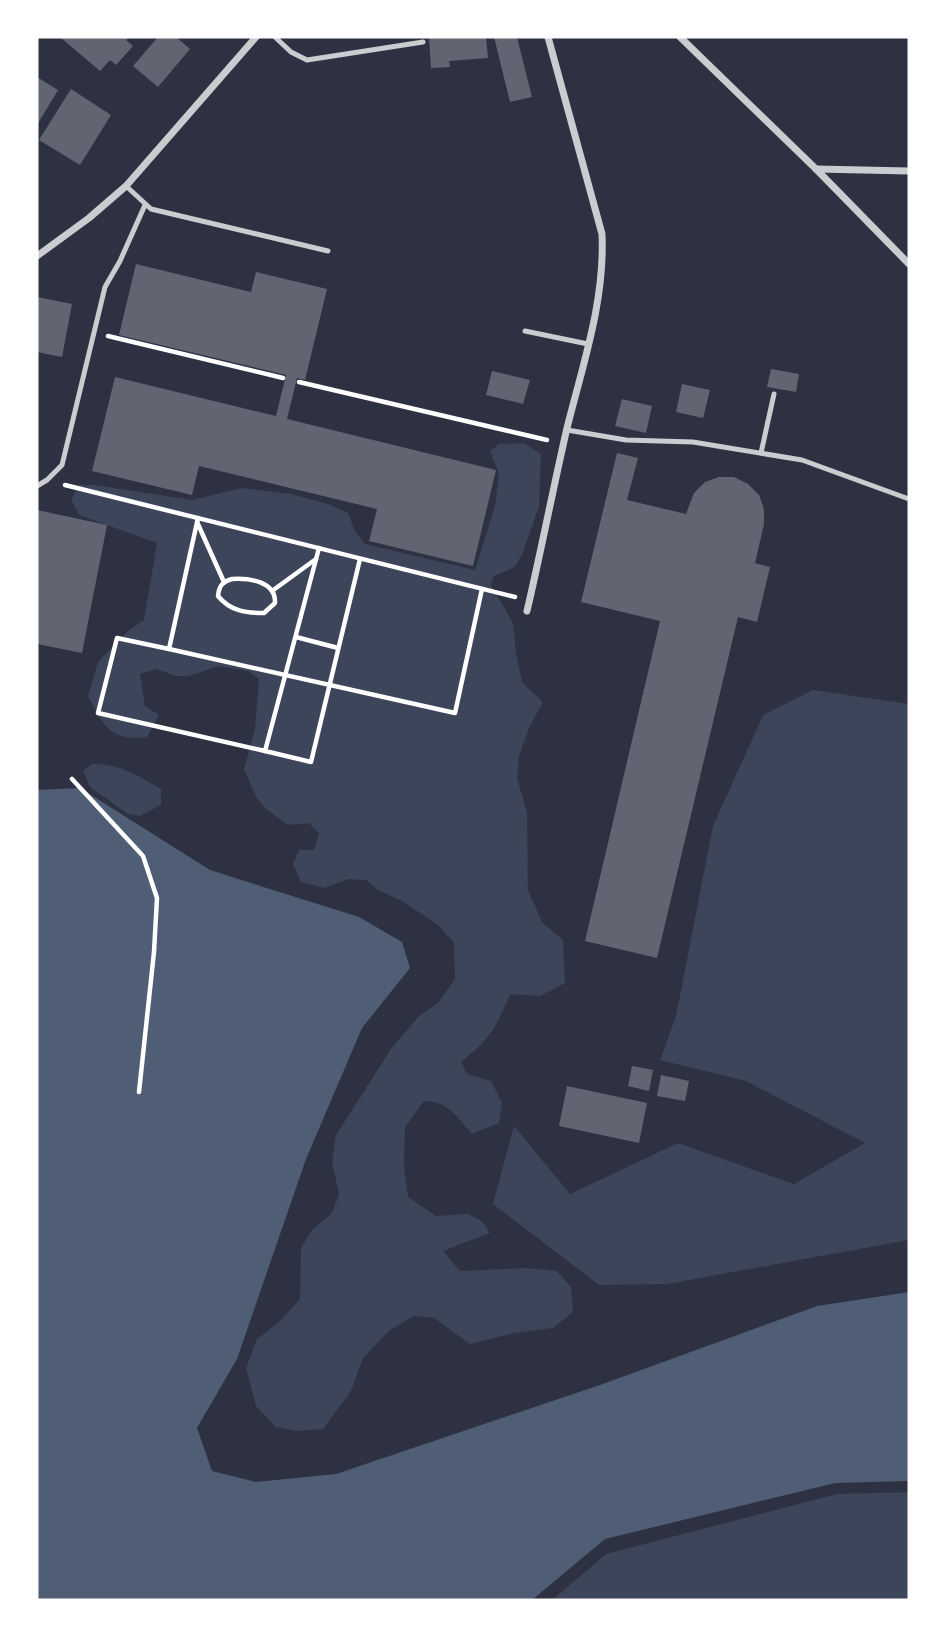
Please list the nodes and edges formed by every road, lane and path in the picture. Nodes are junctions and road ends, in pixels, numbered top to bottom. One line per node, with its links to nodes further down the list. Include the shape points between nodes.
1 (256, 37): 8 (street)
2 (275, 37): 5 (lane, via 307,60)
3 (548, 37): 15 (street, via 602,234 600,297)
4 (680, 37): 6 (street)
5 (423, 42)
6 (816, 169): 7 (street); 12 (street)
7 (909, 171)
8 (126, 186): 9 (lane); 11 (street)
9 (145, 205): 10 (lane); 14 (lane, via 105,287)
10 (328, 251)
11 (37, 255)
12 (909, 264)
13 (525, 331): 15 (lane)
14 (94, 332): 16 (path); 22 (lane, via 62,465)
15 (588, 344): 19 (street)
16 (283, 377)
17 (299, 382): 20 (path)
18 (774, 394): 21 (lane)
19 (567, 430): 20 (street); 21 (lane)
20 (564, 444): 32 (street)
21 (761, 453): 24 (lane, via 802,460)
22 (47, 480): 23 (lane); 25 (path)
23 (37, 486)
24 (909, 499)
25 (197, 520): 26 (path); 29 (path); 36 (path)
26 (319, 548): 27 (path); 28 (path)
27 (316, 559): 31 (path); 34 (path)
28 (360, 559): 30 (path); 35 (path)
29 (224, 582): 31 (path, via 254,580); 31 (path, via 218,596 241,611 264,613 275,603)
30 (482, 589): 32 (path); 38 (path, via 455,713)
31 (272, 591)
32 (529, 601): 33 (street)
33 (527, 611)
34 (296, 637): 35 (path); 37 (path)
35 (338, 648): 38 (path)
36 (169, 649): 37 (path); 39 (path, via 117,638 98,713)
37 (286, 675): 38 (path); 39 (path)
38 (329, 685): 39 (path, via 311,762)
39 (265, 751)
40 (72, 779): 41 (path, via 143,856 157,898)
41 (139, 1092)

